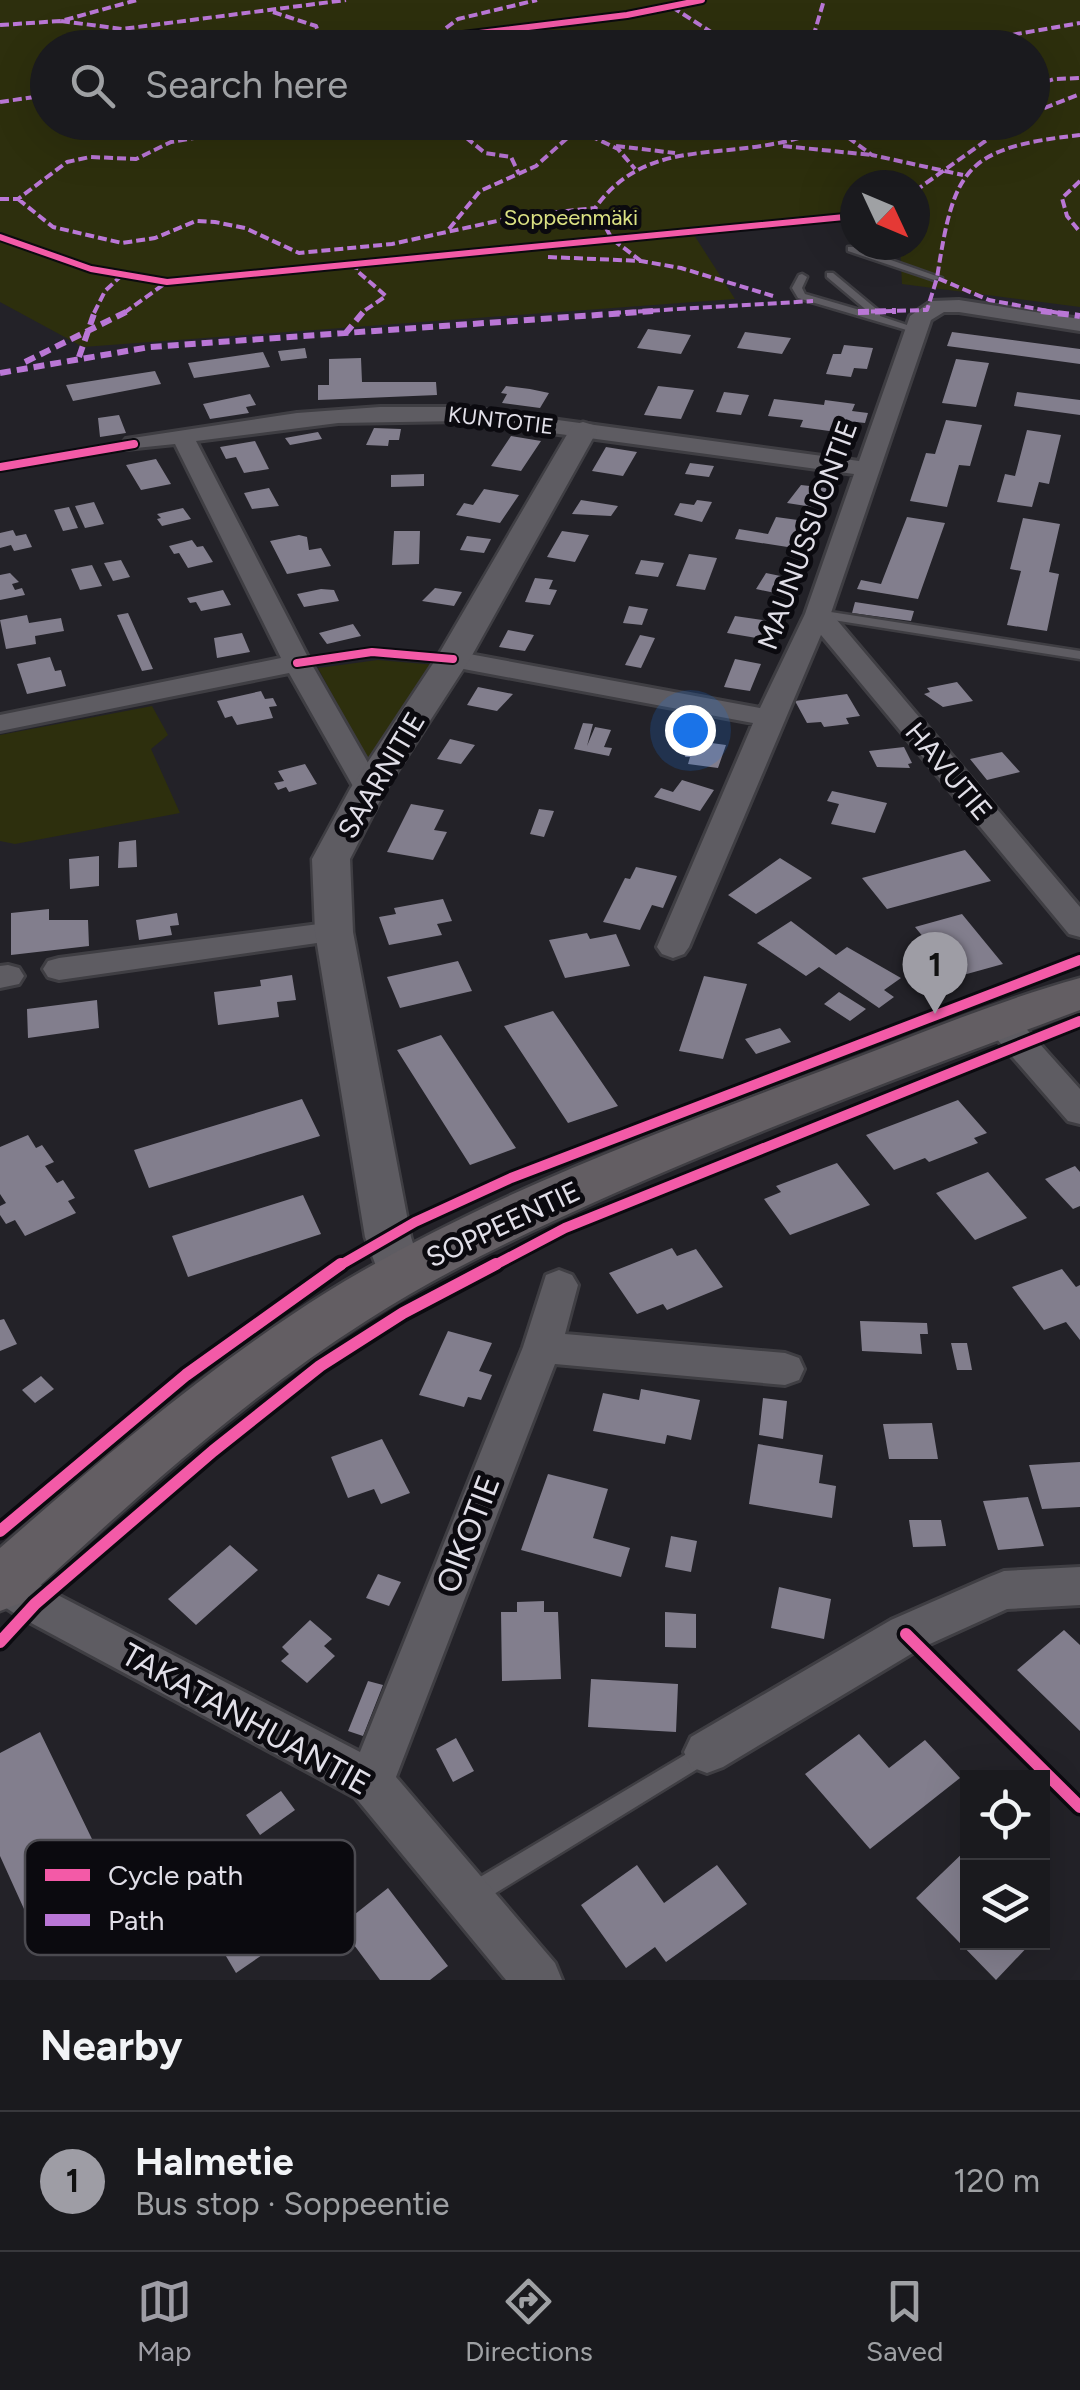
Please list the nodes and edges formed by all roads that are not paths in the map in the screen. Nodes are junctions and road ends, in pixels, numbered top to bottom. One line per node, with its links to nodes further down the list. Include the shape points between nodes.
1 (884, 260): 4 (lane)
2 (830, 275): 5 (lane)
3 (802, 277): 5 (lane, via 801,296)
4 (937, 278)
5 (884, 318): 6 (lane)
6 (921, 320): 7 (street, via 959,306); 11 (street, MAUNUSSUONTIE)
7 (1080, 324)
8 (582, 431): 9 (street, KUNTOTIE, via 404,411); 11 (street, KUNTOTIE); 14 (street, SAARNITIE)
9 (182, 436): 10 (street, KUNTOTIE); 15 (street)
10 (134, 444)
11 (867, 469): 12 (street, MAUNUSSUONTIE)
12 (818, 614): 13 (lane); 16 (street, MAUNUSSUONTIE); 19 (street, HAVUTIE)
13 (1080, 655)
14 (453, 660): 16 (street); 18 (street, SAARNITIE)
15 (297, 663): 17 (street); 18 (street)
16 (770, 718): 21 (street, MAUNUSSUONTIE)
17 (0, 723)
18 (368, 789): 20 (street, SAARNITIE, via 331,858)
19 (1080, 927)
20 (334, 932): 22 (street); 26 (street, SAARNITIE)
21 (673, 947)
22 (59, 970)
23 (1080, 993): 24 (main road, SOPPEENTIE)
24 (1001, 1022): 25 (street); 26 (main road, SOPPEENTIE, via 630,1165)
25 (1080, 1112)
26 (400, 1274): 30 (main road, SOPPEENTIE, via 297,1338 190,1420)
27 (559, 1285): 28 (street, OIKOTIE)
28 (542, 1347): 29 (street); 33 (street, OIKOTIE)
29 (785, 1369)
30 (2, 1584): 33 (street, TAKATANHUANTIE)
31 (1080, 1586): 32 (street, via 1004,1590 906,1634)
32 (707, 1752): 34 (lane)
33 (371, 1782): 34 (street, TAKATANHUANTIE)
34 (469, 1896): 35 (street, TAKATANHUANTIE)
35 (538, 1980)

